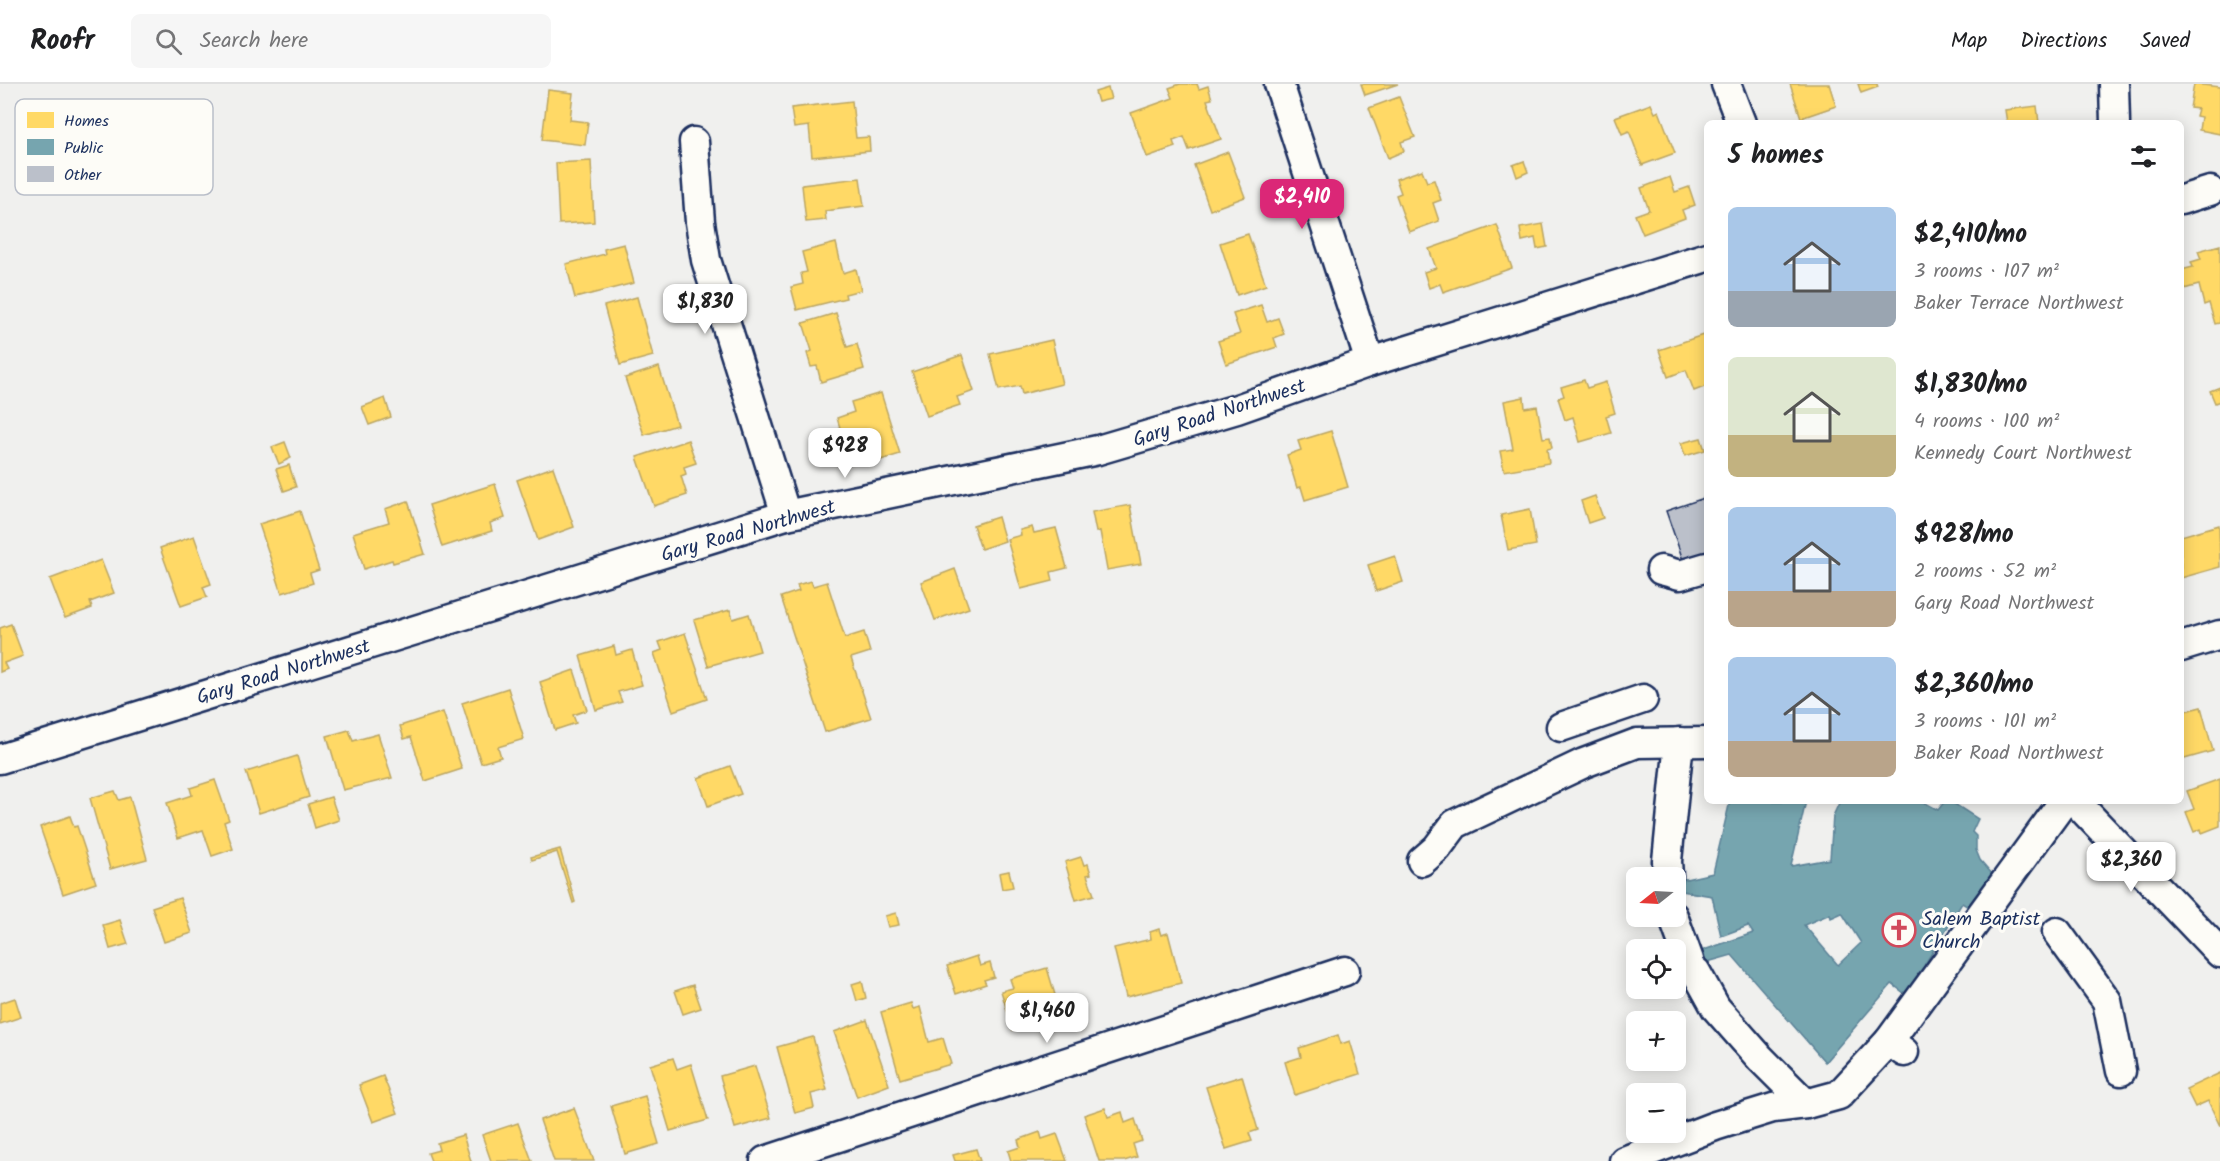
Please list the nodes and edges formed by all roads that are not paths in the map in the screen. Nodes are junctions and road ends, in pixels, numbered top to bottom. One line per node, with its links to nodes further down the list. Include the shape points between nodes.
1 (1279, 84): 10 (street)
2 (1726, 84): 4 (street)
3 (2114, 84): 5 (street)
4 (1740, 120)
5 (2115, 120)
6 (694, 142): 11 (street, via 706,260)
7 (2210, 191): 8 (street)
8 (2184, 199)
9 (1704, 258): 10 (street, Gary Road Northwest)
10 (1370, 362): 11 (street, Gary Road Northwest, via 1237,409 1098,450)
11 (786, 515): 18 (street, Gary Road Northwest)
12 (1704, 568): 13 (street, via 1680,575)
13 (1661, 570)
14 (2220, 635): 15 (street)
15 (2184, 646)
16 (1643, 699): 19 (street, via 1563,733)
17 (1693, 742): 19 (street, via 1637,743); 23 (street)
18 (0, 759)
19 (1575, 768): 22 (street, via 1455,825)
20 (2062, 804): 29 (street, via 1897,1046 1839,1095)
21 (2078, 804): 26 (street)
22 (1422, 861)
23 (1667, 867)
24 (1677, 927): 29 (street, via 1692,966 1716,1008)
25 (2057, 932): 28 (street, via 2107,1001)
26 (2220, 953)
27 (1345, 971): 30 (street)
28 (2119, 1072)
29 (1806, 1104): 31 (street, via 1764,1111 1715,1126)
30 (765, 1161)
31 (1624, 1161)

